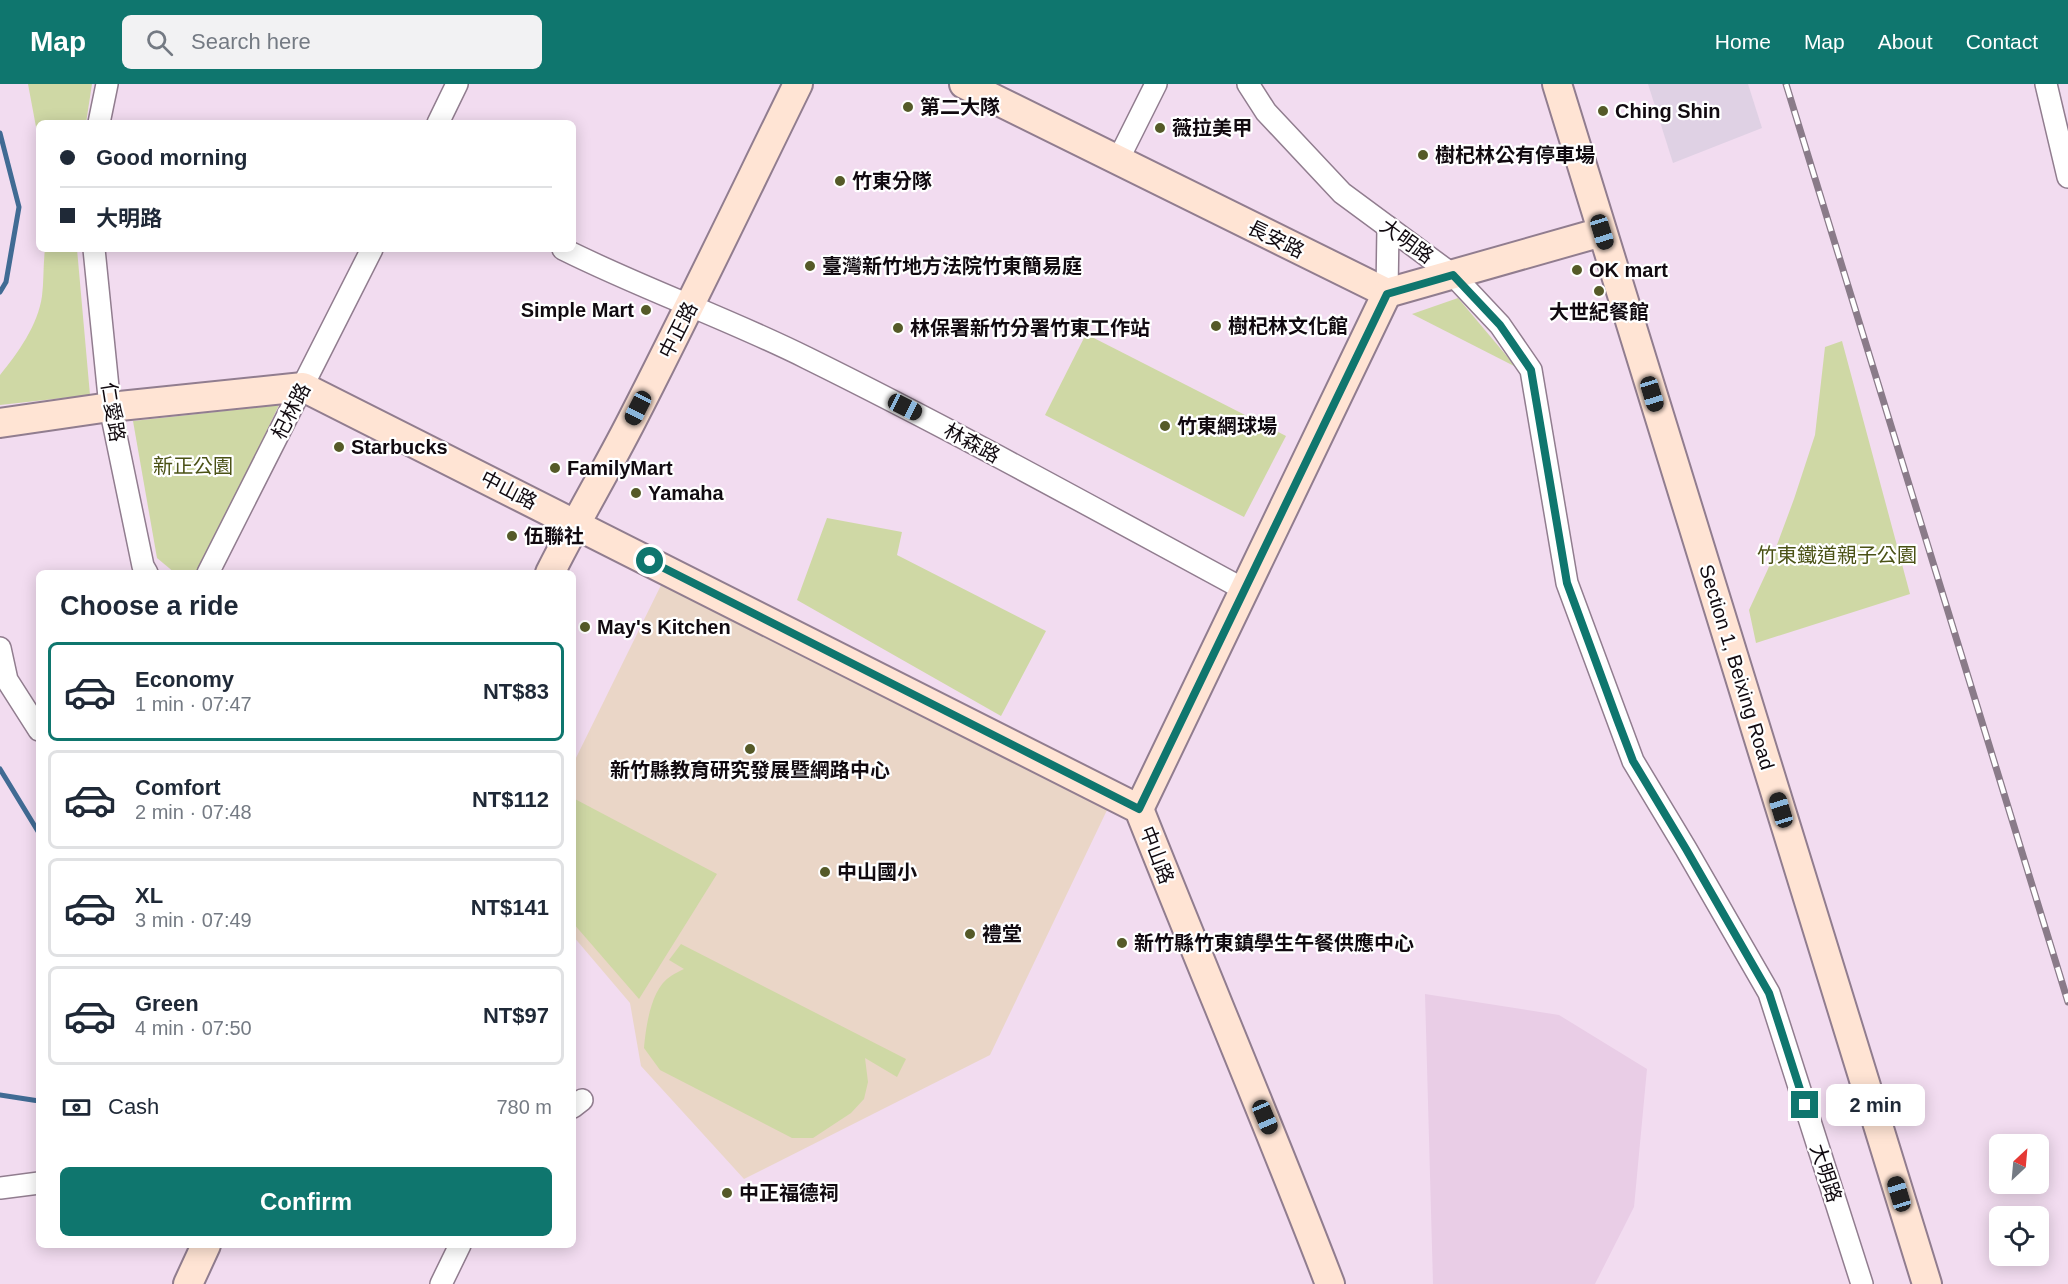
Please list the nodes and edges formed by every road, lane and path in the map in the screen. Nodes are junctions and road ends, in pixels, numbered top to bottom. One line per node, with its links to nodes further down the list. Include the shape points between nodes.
1 (107, 84): 9 (street)
2 (458, 84): 10 (street)
3 (798, 84): 20 (street, 中正路)
4 (964, 84): 11 (street, 長安路)
5 (1156, 84): 11 (street)
6 (1248, 84): 13 (street, 大明路, via 1266,112 1342,193)
7 (1557, 84): 14 (street, Section 1, Beixing Road)
8 (2046, 84): 12 (street)
9 (100, 120)
10 (440, 120)
11 (1118, 160): 19 (street, 長安路)
12 (2068, 177)
13 (1388, 227): 18 (street, 大明路); 19 (street)
14 (1602, 232): 18 (street); 40 (street, Section 1, Beixing Road)
15 (94, 252): 22 (street, 仁愛路)
16 (370, 252): 21 (street, 杞林路)
17 (569, 252): 20 (street, 林森路)
18 (1453, 275): 19 (street); 39 (street, 大明路, via 1500,325 1531,370 1567,583 1633,761 1769,993)
19 (1387, 294): 28 (street)
20 (691, 305): 24 (street, 中正路); 28 (street, 林森路, via 933,421)
21 (303, 387): 22 (street); 24 (street, 中山路); 26 (street, 杞林路)
22 (110, 406): 23 (street); 25 (street, 仁愛路)
23 (0, 423)
24 (575, 523): 27 (street, 中正路); 31 (street, 中山路)
25 (145, 570)
26 (210, 570)
27 (552, 570)
28 (1245, 590): 31 (street)
29 (0, 648): 30 (street, via 7,680)
30 (36, 724)
31 (1139, 809): 38 (street, 中山路)
32 (36, 1183): 33 (street)
33 (0, 1188)
34 (205, 1248): 36 (street)
35 (459, 1248): 37 (street)
36 (188, 1284)
37 (441, 1284)
38 (1330, 1284)
39 (1862, 1284)
40 (1927, 1284)

